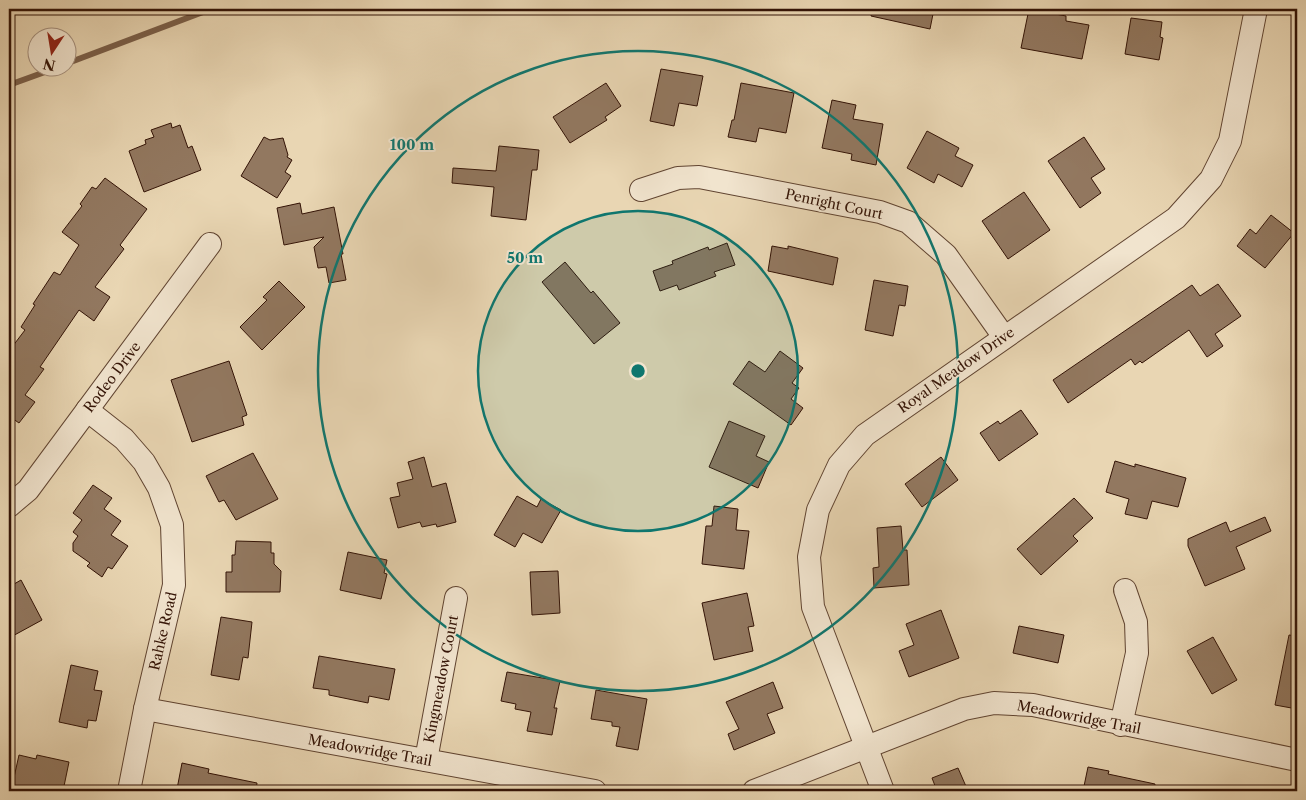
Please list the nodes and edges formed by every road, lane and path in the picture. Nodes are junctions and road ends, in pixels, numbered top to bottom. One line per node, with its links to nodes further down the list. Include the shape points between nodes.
1 (1256, 9): 4 (street, Royal Meadow Drive, via 1230,141 1211,179 1176,218)
2 (641, 190): 4 (street, Penright Court, via 678,178 699,177 880,212 908,222 946,255)
3 (210, 244): 5 (street, Rodeo Drive)
4 (1004, 337): 11 (street, Royal Meadow Drive, via 865,435 839,466 818,510 809,557 813,607)
5 (88, 410): 6 (street, Rodeo Drive, via 28,490); 9 (street, Rahke Road, via 124,440 144,462 159,488 172,525 174,585)
6 (9, 506)
7 (1125, 590): 10 (street, via 1136,622 1137,653)
8 (456, 598): 12 (street, Kingmeadow Court)
9 (145, 709): 12 (street, Meadowridge Trail); 14 (street, Rahke Road)
10 (1121, 725): 11 (street, Meadowridge Trail, via 1033,705 994,703 964,709); 13 (street, Meadowridge Trail)
11 (867, 748): 16 (street, Meadowridge Trail); 17 (street, Royal Meadow Drive)
12 (426, 760): 15 (street, Meadowridge Trail)
13 (1297, 760)
14 (129, 791)
15 (595, 791)
16 (754, 791)
17 (884, 791)

